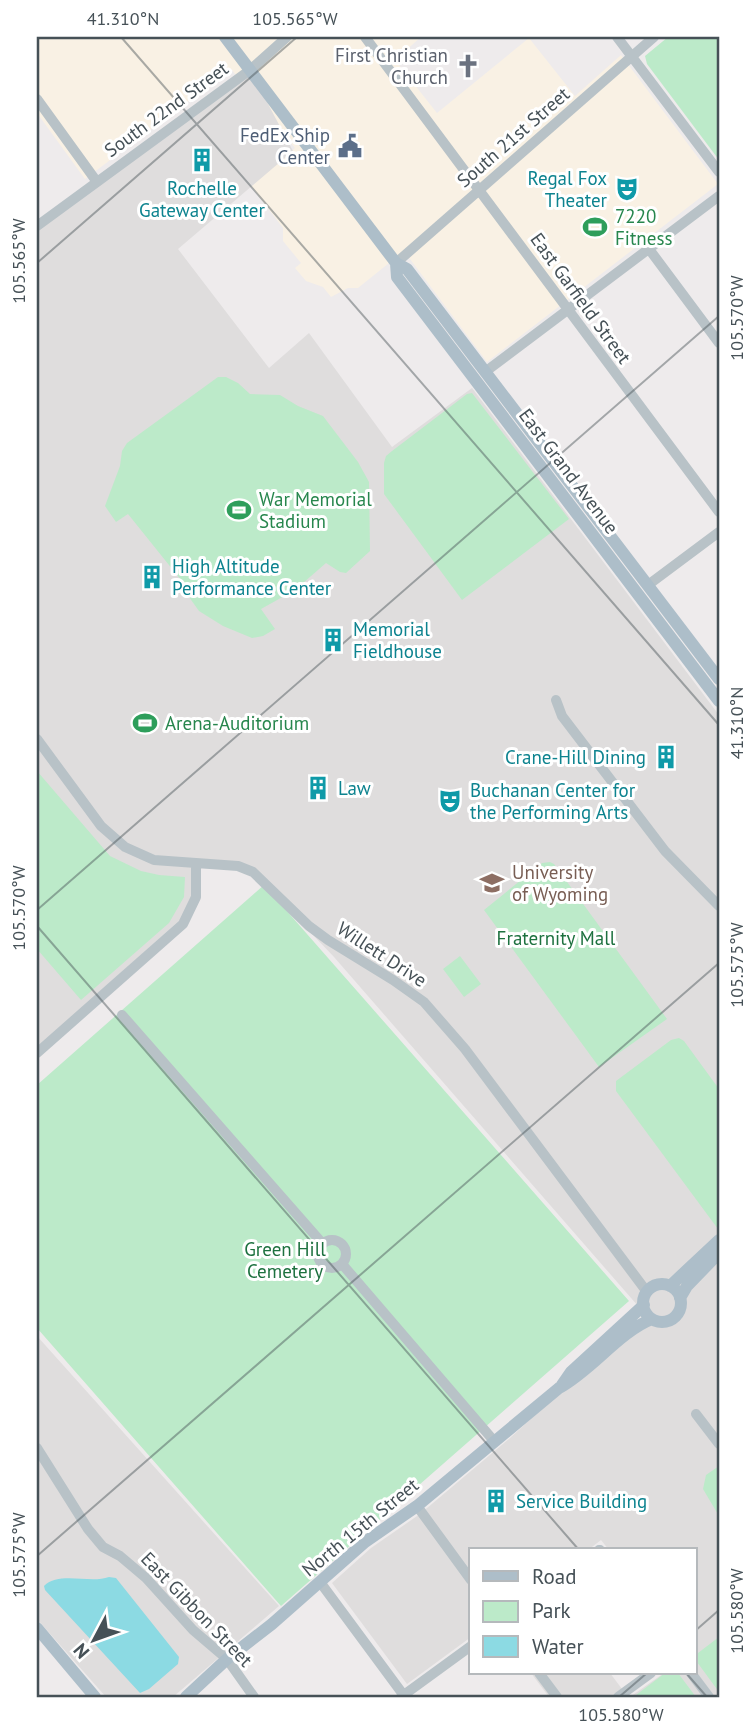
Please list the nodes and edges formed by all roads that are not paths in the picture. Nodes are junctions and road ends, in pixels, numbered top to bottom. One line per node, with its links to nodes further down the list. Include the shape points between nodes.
1 (225, 37): 7 (main road, East Grand Avenue)
2 (287, 37): 7 (street, South 22nd Street)
3 (365, 37): 11 (street, East Garfield Street)
4 (617, 37): 6 (street)
5 (654, 37): 6 (street, South 21st Street)
6 (632, 56): 9 (street); 11 (street, South 21st Street)
7 (250, 70): 10 (street, South 22nd Street); 15 (main road, East Grand Avenue)
8 (37, 99): 10 (street)
9 (719, 172)
10 (97, 182): 13 (street, South 22nd Street)
11 (480, 189): 15 (street, South 21st Street); 16 (street, East Garfield Street)
12 (719, 196): 14 (street)
13 (37, 226)
14 (649, 249): 16 (street); 17 (street)
15 (396, 263): 18 (main road, East Grand Avenue, via 407,269); 24 (main road, East Grand Avenue, via 397,277)
16 (567, 310): 18 (street); 19 (street, East Garfield Street)
17 (719, 343)
18 (485, 372): 21 (main road, East Grand Avenue)
19 (719, 512)
20 (719, 532): 21 (street)
21 (648, 585): 22 (main road, East Grand Avenue)
22 (719, 679)
23 (556, 700): 27 (street, via 562,716 665,851)
24 (719, 701)
25 (37, 739): 26 (street, Willett Drive, via 85,806 119,843 154,860)
26 (196, 863): 29 (street, via 196,897 183,924); 36 (street, Willett Drive, via 238,866 253,872 327,940 424,1002 466,1049)
27 (719, 906)
28 (122, 1015): 31 (street)
29 (37, 1053)
30 (719, 1240): 34 (main road, North 15th Street)
31 (322, 1243): 33 (street, via 342,1244 346,1257); 33 (street, via 320,1262 330,1268)
32 (719, 1253): 35 (main road, North 15th Street)
33 (342, 1264): 40 (street)
34 (670, 1286): 35 (main road); 36 (main road, North 15th Street, via 656,1286)
35 (680, 1298): 37 (main road, North 15th Street, via 673,1319)
36 (645, 1299): 37 (main road); 38 (main road, North 15th Street)
37 (652, 1319): 38 (main road, North 15th Street)
38 (559, 1388): 40 (main road, North 15th Street)
39 (696, 1414): 41 (street)
40 (494, 1441): 43 (main road, North 15th Street)
41 (719, 1444)
42 (37, 1448): 48 (street, East Gibbon Street, via 103,1547 146,1578 193,1630)
43 (417, 1506): 44 (street); 45 (main road, North 15th Street, via 365,1542)
44 (469, 1577)
45 (320, 1582): 48 (main road, North 15th Street); 55 (street)
46 (37, 1628): 52 (main road)
47 (469, 1648): 55 (street)
48 (227, 1659): 53 (main road, North 15th Street); 54 (street, East Gibbon Street)
49 (540, 1674): 56 (street)
50 (650, 1674): 57 (street)
51 (692, 1674): 58 (street)
52 (95, 1697)
53 (186, 1697)
54 (254, 1697)
55 (403, 1697)
56 (557, 1697)
57 (618, 1697)
58 (709, 1697)

